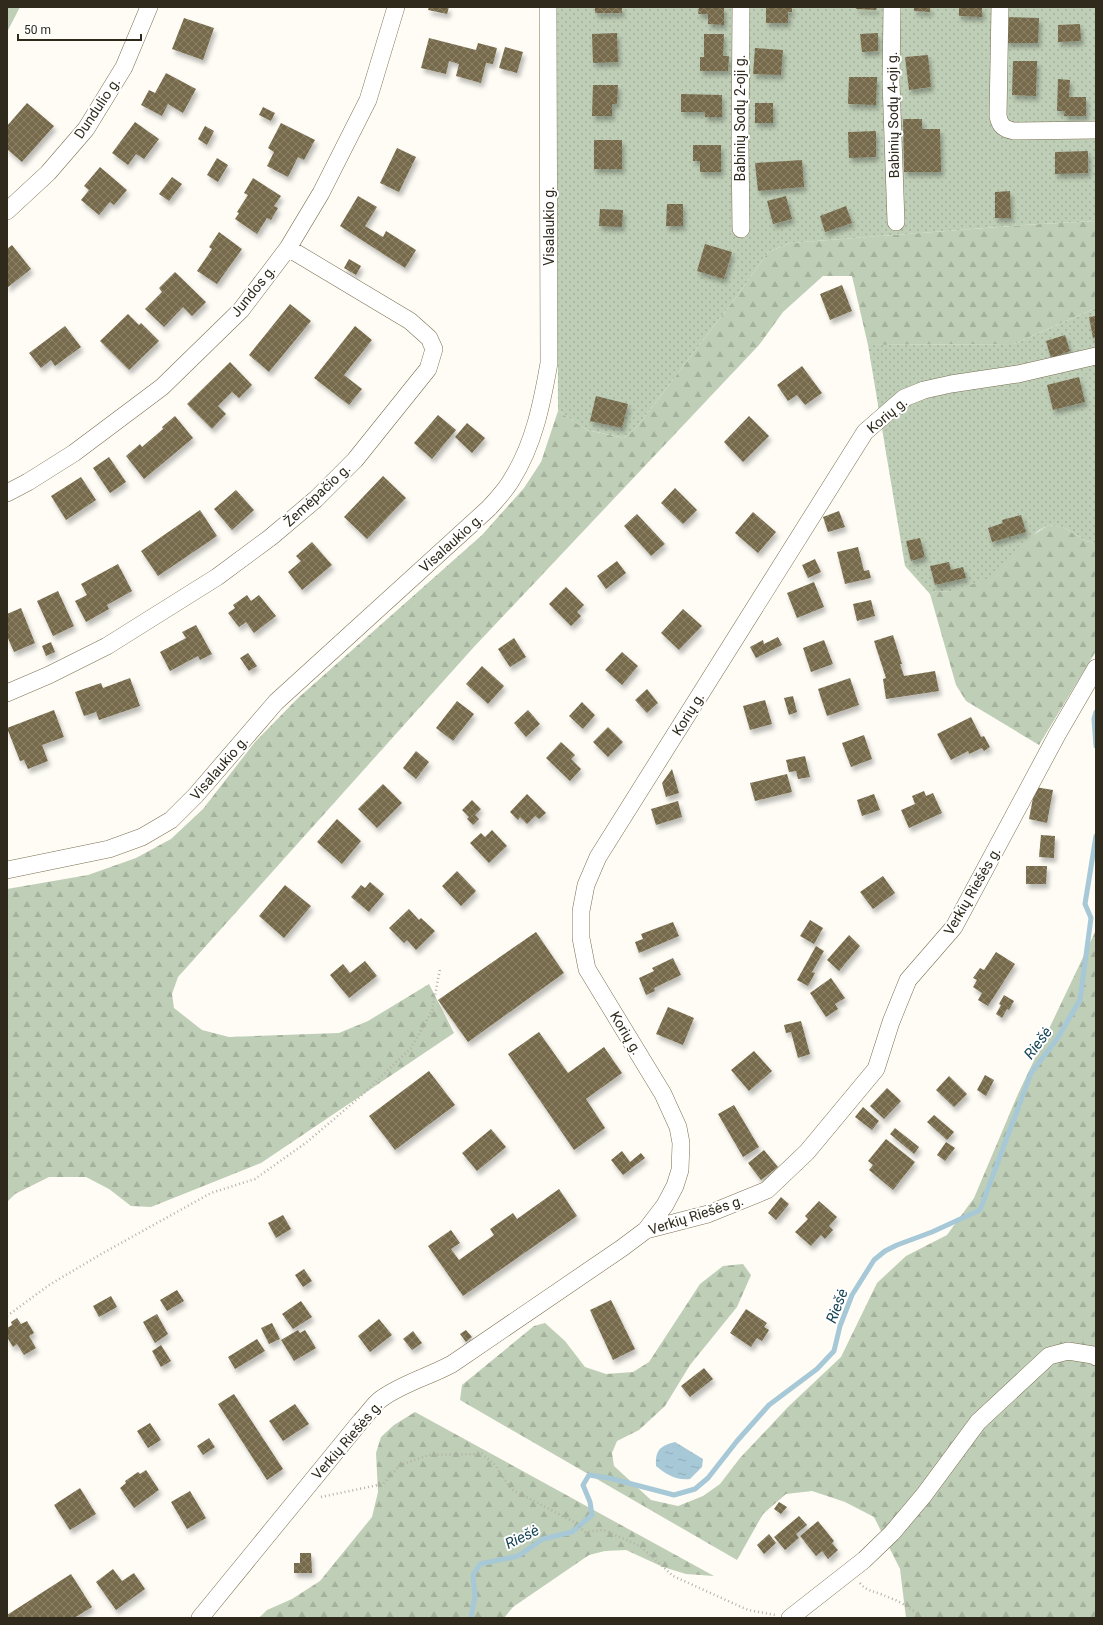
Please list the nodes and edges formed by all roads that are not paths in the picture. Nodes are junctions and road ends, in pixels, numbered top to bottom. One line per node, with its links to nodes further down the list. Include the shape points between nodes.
1 (149, 7): 8 (street, Dundulio g., via 124,67 86,129 48,173)
2 (396, 7): 11 (street, Jundos g., via 368,100 321,192)
3 (548, 7): 16 (street, Visalaukio g., via 549,363 542,404 530,442 512,480 489,508 276,702 196,795 171,820 142,837 109,849)
4 (741, 7): 10 (street, Babinių Sodų 2-oji g.)
5 (892, 7): 9 (street, Babinių Sodų 4-oji g., via 891,82)
6 (1000, 7): 7 (street, via 998,116 1002,127 1014,131)
7 (1096, 130)
8 (7, 211)
9 (896, 222)
10 (741, 229)
11 (288, 248): 13 (street, Jundos g., via 241,310 162,387 74,452); 15 (street, Žemėpačio g., via 410,321 429,338 434,349 428,369 355,460 316,499 271,537 217,577 107,646)
12 (1096, 356): 17 (street, Korių g., via 1018,374 924,390 904,398 865,432 598,857 586,886 581,911 581,938 587,968 663,1094 678,1127 681,1142 680,1170 675,1186 665,1205)
13 (7, 493)
14 (1096, 668): 17 (street, Verkių Riešės g., via 1057,734 954,927 908,980 876,1069 807,1152 767,1190 708,1214)
15 (7, 693)
16 (7, 870)
17 (646, 1230): 20 (street, Verkių Riešės g., via 452,1364 431,1375 411,1381 381,1400 360,1422)
18 (1096, 1357): 19 (street, via 1068,1350 1049,1356 978,1422 895,1530 864,1560)
19 (786, 1617)
20 (200, 1618)

